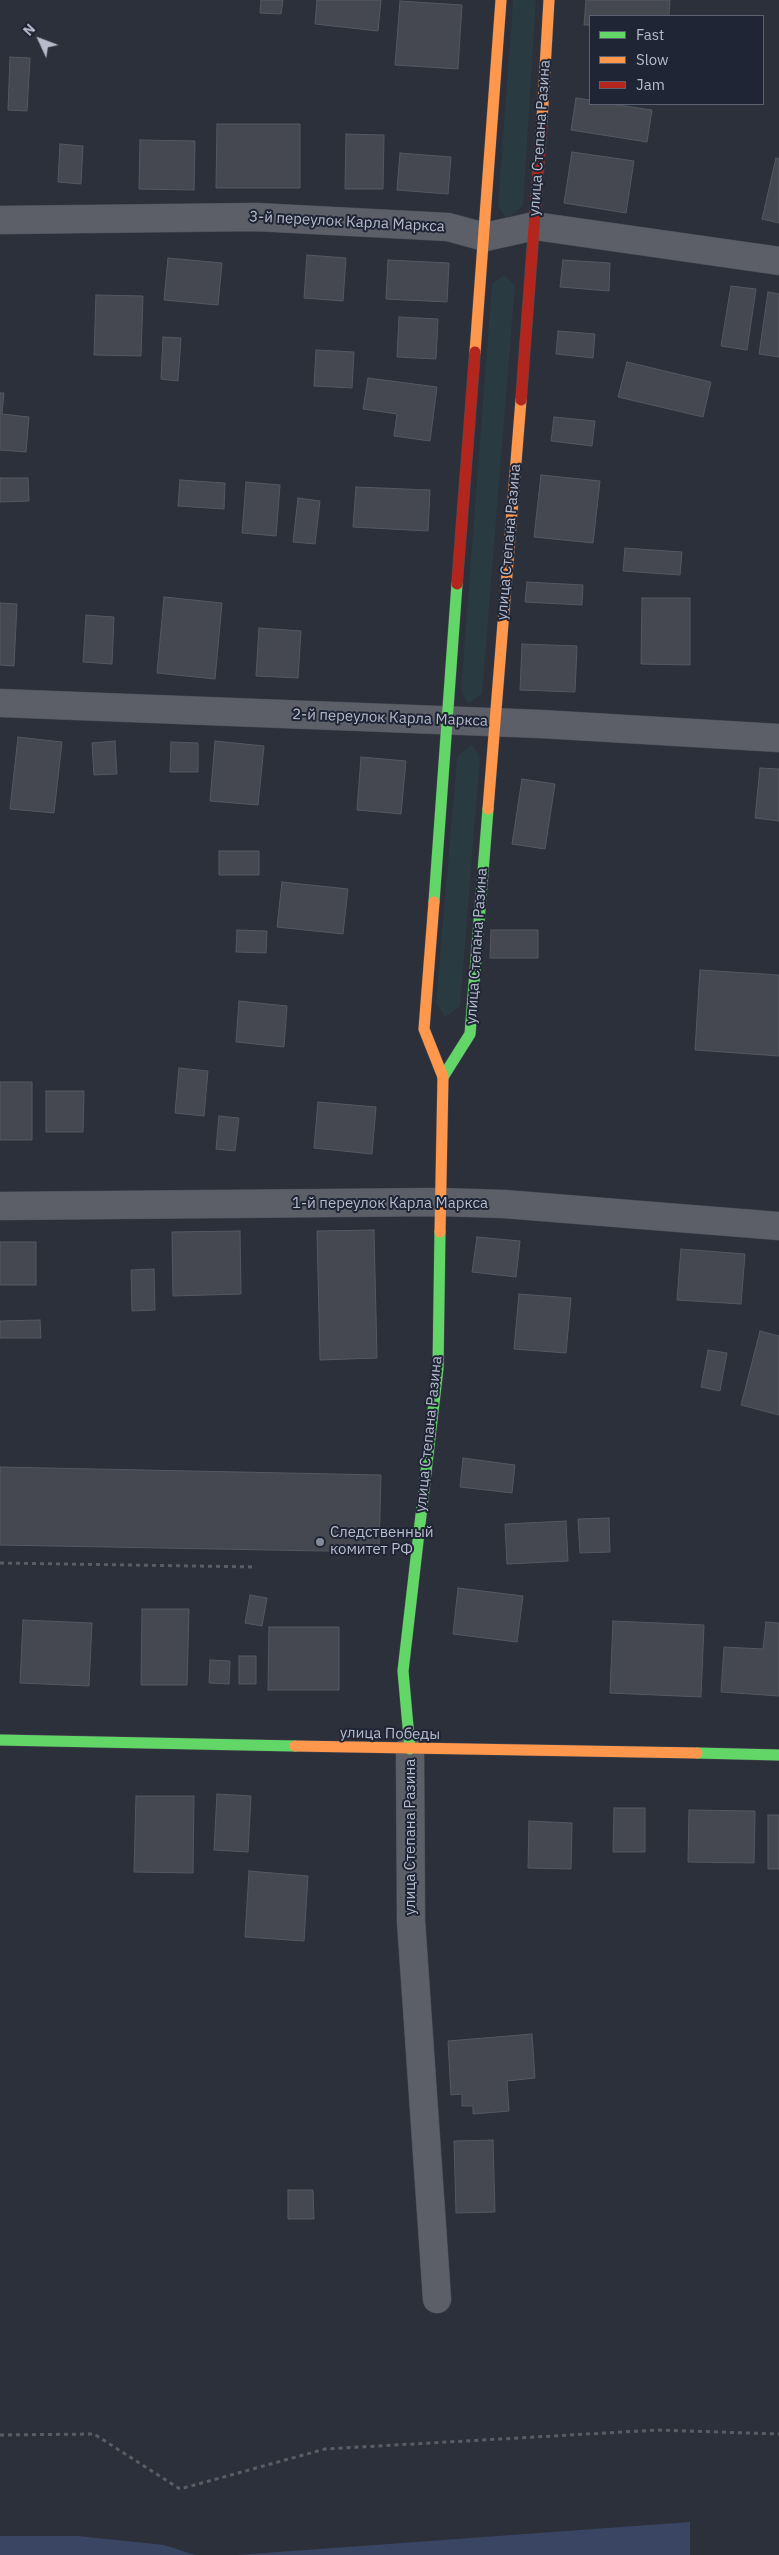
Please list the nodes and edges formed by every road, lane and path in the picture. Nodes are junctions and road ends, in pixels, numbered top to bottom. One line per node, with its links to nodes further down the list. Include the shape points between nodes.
1 (501, 0): 5 (street, улица Степана Разина)
2 (549, 0): 4 (street, улица Степана Разина)
3 (0, 220): 5 (street, 3-й переулок Карла Маркса, via 256,217 448,226)
4 (535, 226): 5 (street, 3-й переулок Карла Маркса); 6 (street, 3-й переулок Карла Маркса); 9 (street, улица Степана Разина)
5 (484, 237): 8 (street, улица Степана Разина)
6 (779, 261)
7 (0, 703): 8 (street, 2-й переулок Карла Маркса)
8 (448, 721): 9 (street, 2-й переулок Карла Маркса); 11 (street, улица Степана Разина, via 424,1029)
9 (494, 722): 10 (street, 2-й переулок Карла Маркса); 11 (street, улица Степана Разина, via 470,1034)
10 (779, 738)
11 (443, 1077): 12 (street, улица Степана Разина)
12 (440, 1202): 13 (street, 1-й переулок Карла Маркса); 14 (street, 1-й переулок Карла Маркса, via 504,1204); 18 (street, улица Степана Разина, via 438,1368 402,1671)
13 (0, 1206)
14 (779, 1226)
15 (0, 1563): 16 (path)
16 (256, 1567)
17 (0, 1740): 18 (street, улица Победы)
18 (410, 1749): 19 (street, улица Победы); 20 (street, улица Степана Разина, via 411,1921)
19 (779, 1755)
20 (437, 2299)
21 (779, 2434): 22 (path, via 658,2430 325,2449 180,2489 94,2434)
22 (0, 2435)

